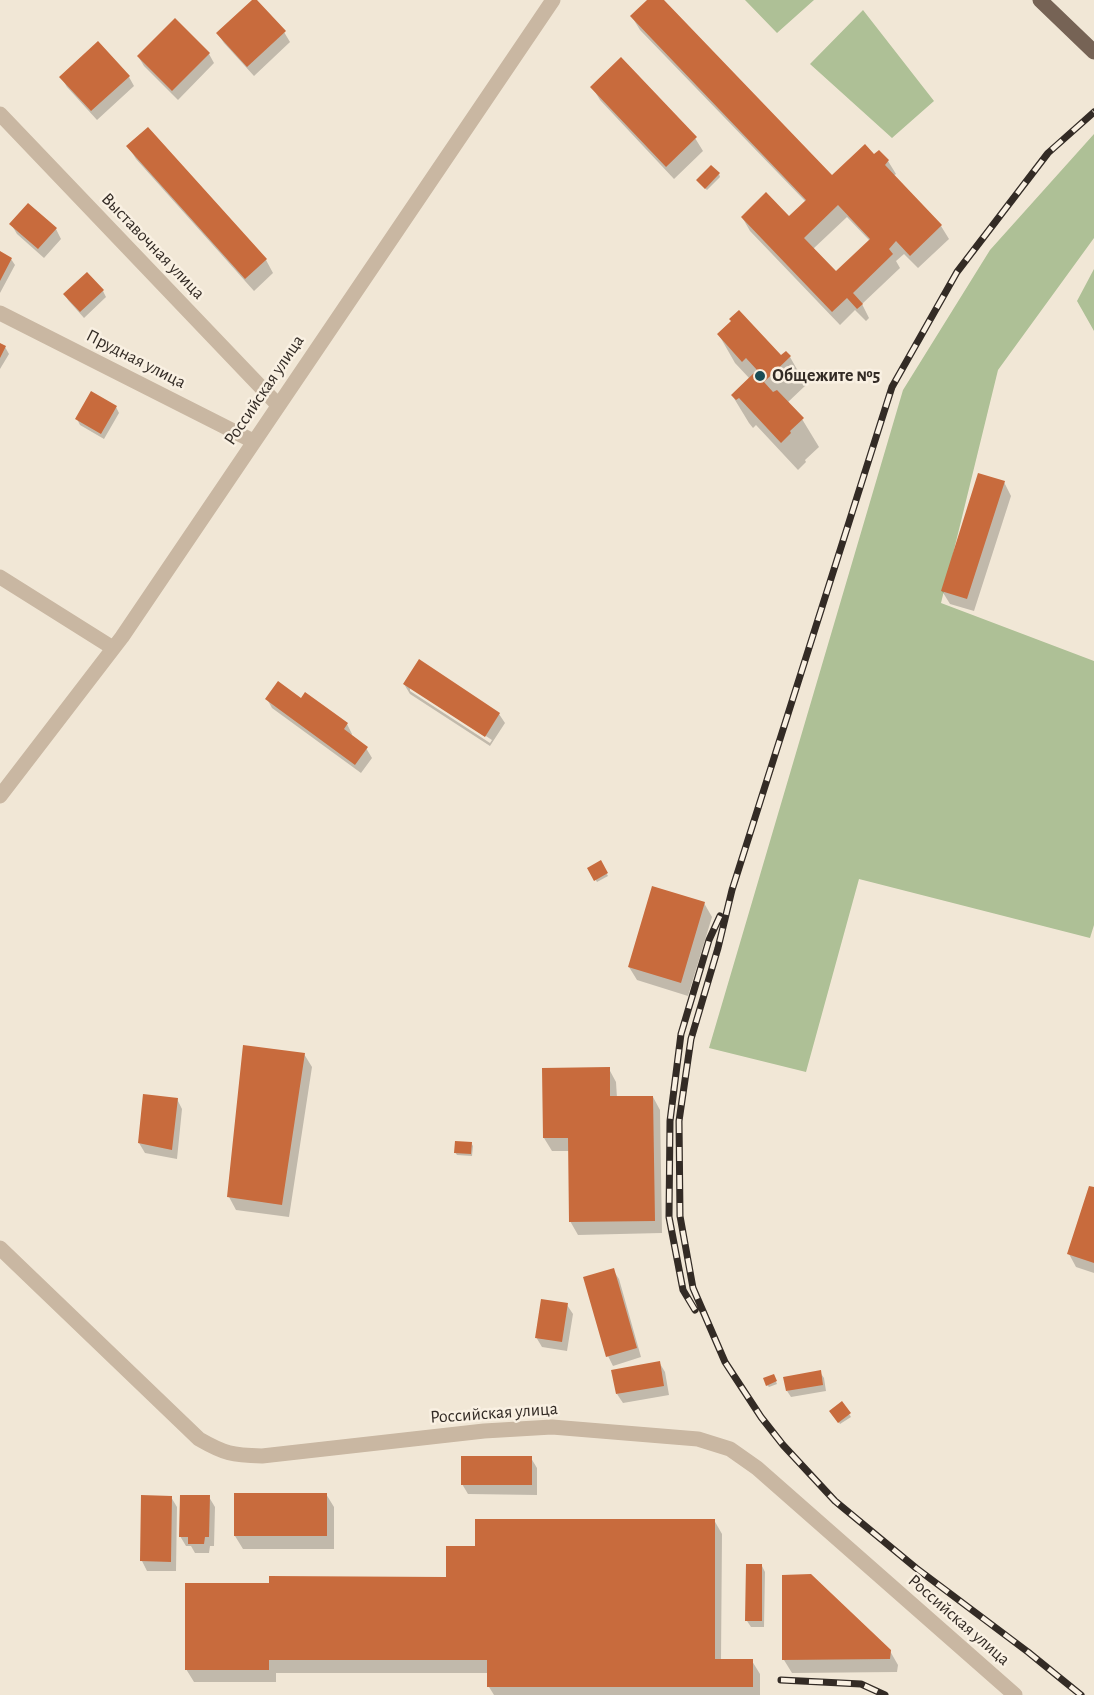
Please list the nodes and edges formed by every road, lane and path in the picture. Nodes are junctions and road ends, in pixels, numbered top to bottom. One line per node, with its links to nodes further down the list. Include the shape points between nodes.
1 (553, 0): 6 (street, Российская улица)
2 (1040, 0): 3 (main road)
3 (1093, 50)
4 (0, 114): 6 (street, Выставочная улица)
5 (0, 313): 7 (street, Прудная улица)
6 (278, 405): 7 (street, Российская улица)
7 (254, 441): 9 (street, Российская улица)
8 (0, 577): 9 (street)
9 (113, 648): 10 (street, Российская улица)
10 (0, 796)
11 (0, 1248): 12 (street, Российская улица, via 198,1439 220,1452 262,1456 552,1427 698,1438 730,1449 757,1468)
12 (1015, 1695)

